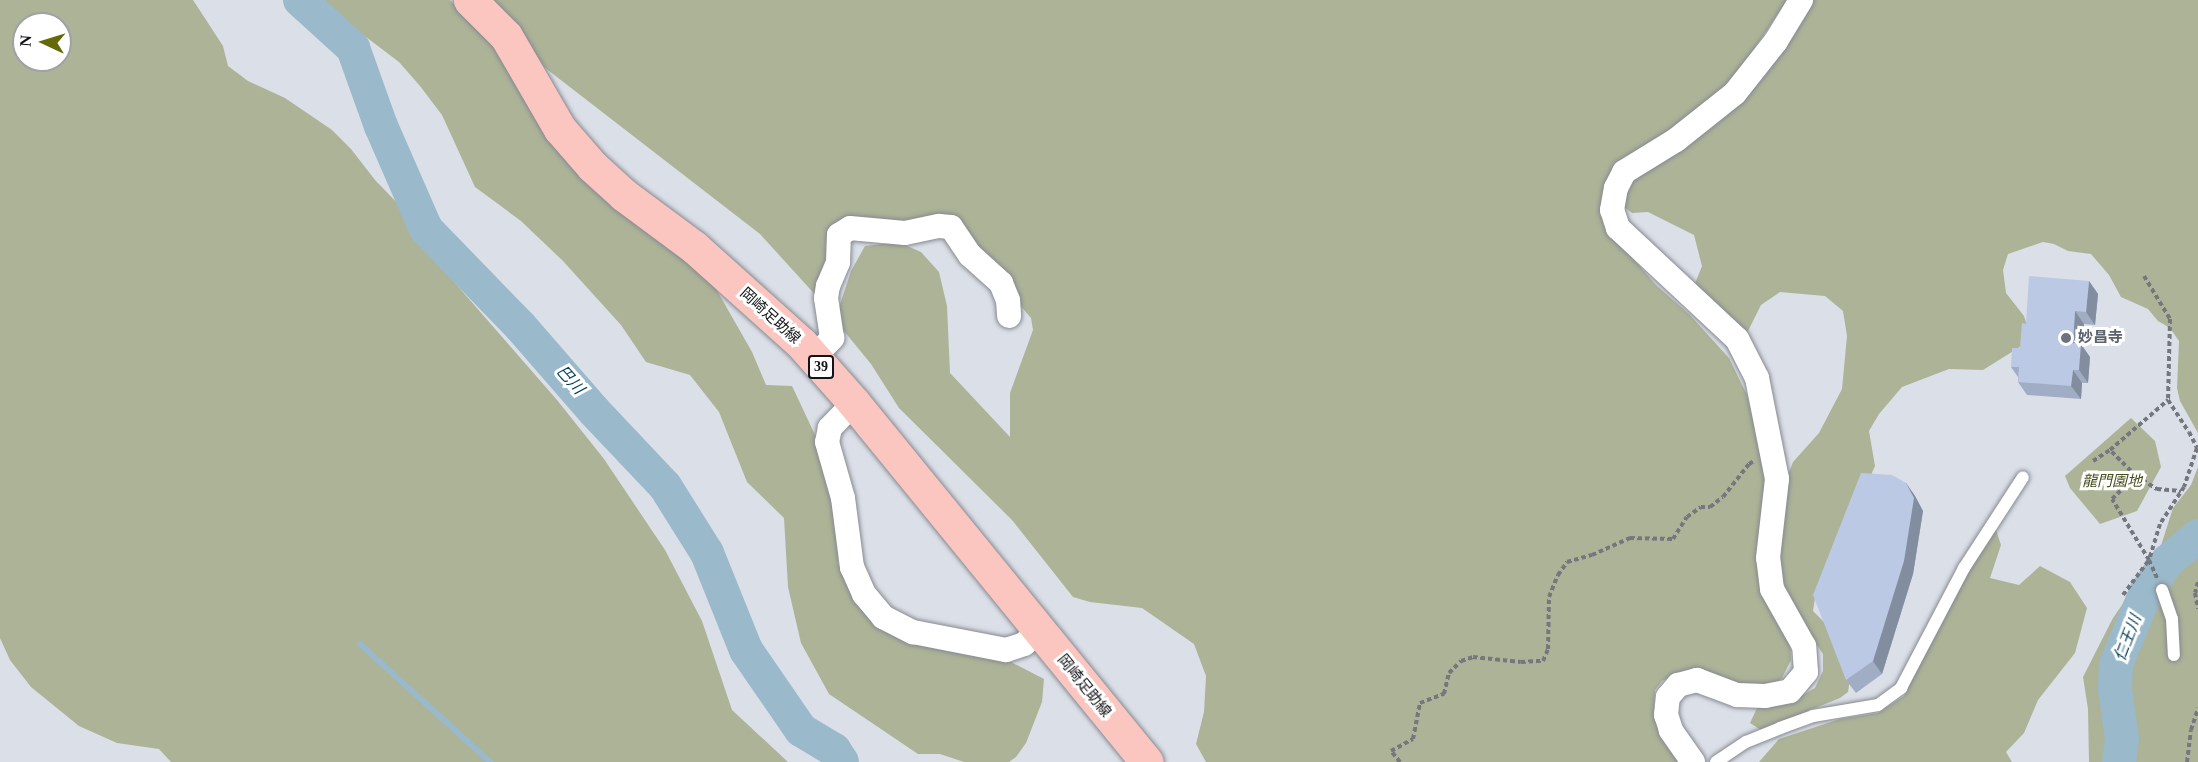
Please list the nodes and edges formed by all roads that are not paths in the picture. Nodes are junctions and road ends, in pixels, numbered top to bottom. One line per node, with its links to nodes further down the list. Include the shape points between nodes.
1 (470, 0): 4 (main road, 岡崎足助線 / 39, via 506,36 560,129 592,166 694,247)
2 (1801, 0): 11 (street, via 1776,41 1734,93 1676,140 1624,172 1612,210 1617,228 1737,339 1757,378 1777,479 1768,558 1772,589 1804,646 1806,672 1790,691 1765,696 1737,695 1697,680 1678,684 1668,697 1666,715 1671,730)
3 (1009, 316): 4 (street, via 1001,283 970,255 951,227 905,233 850,228 839,235 838,262 826,298 832,338)
4 (813, 358): 5 (main road, 岡崎足助線 / 39)
5 (854, 403): 8 (main road, 岡崎足助線 / 39); 8 (street, via 830,428 826,442 843,498 852,567 864,594 883,617 913,632 1006,650 1024,644)
6 (2023, 477): 12 (lane, via 1964,568 1901,688 1878,705 1813,716 1780,728 1746,742)
7 (2162, 590): 9 (lane, via 2172,619)
8 (1039, 630): 10 (main road, 岡崎足助線 / 39)
9 (2174, 655)
10 (1147, 762)
11 (1693, 762)
12 (1716, 762)

